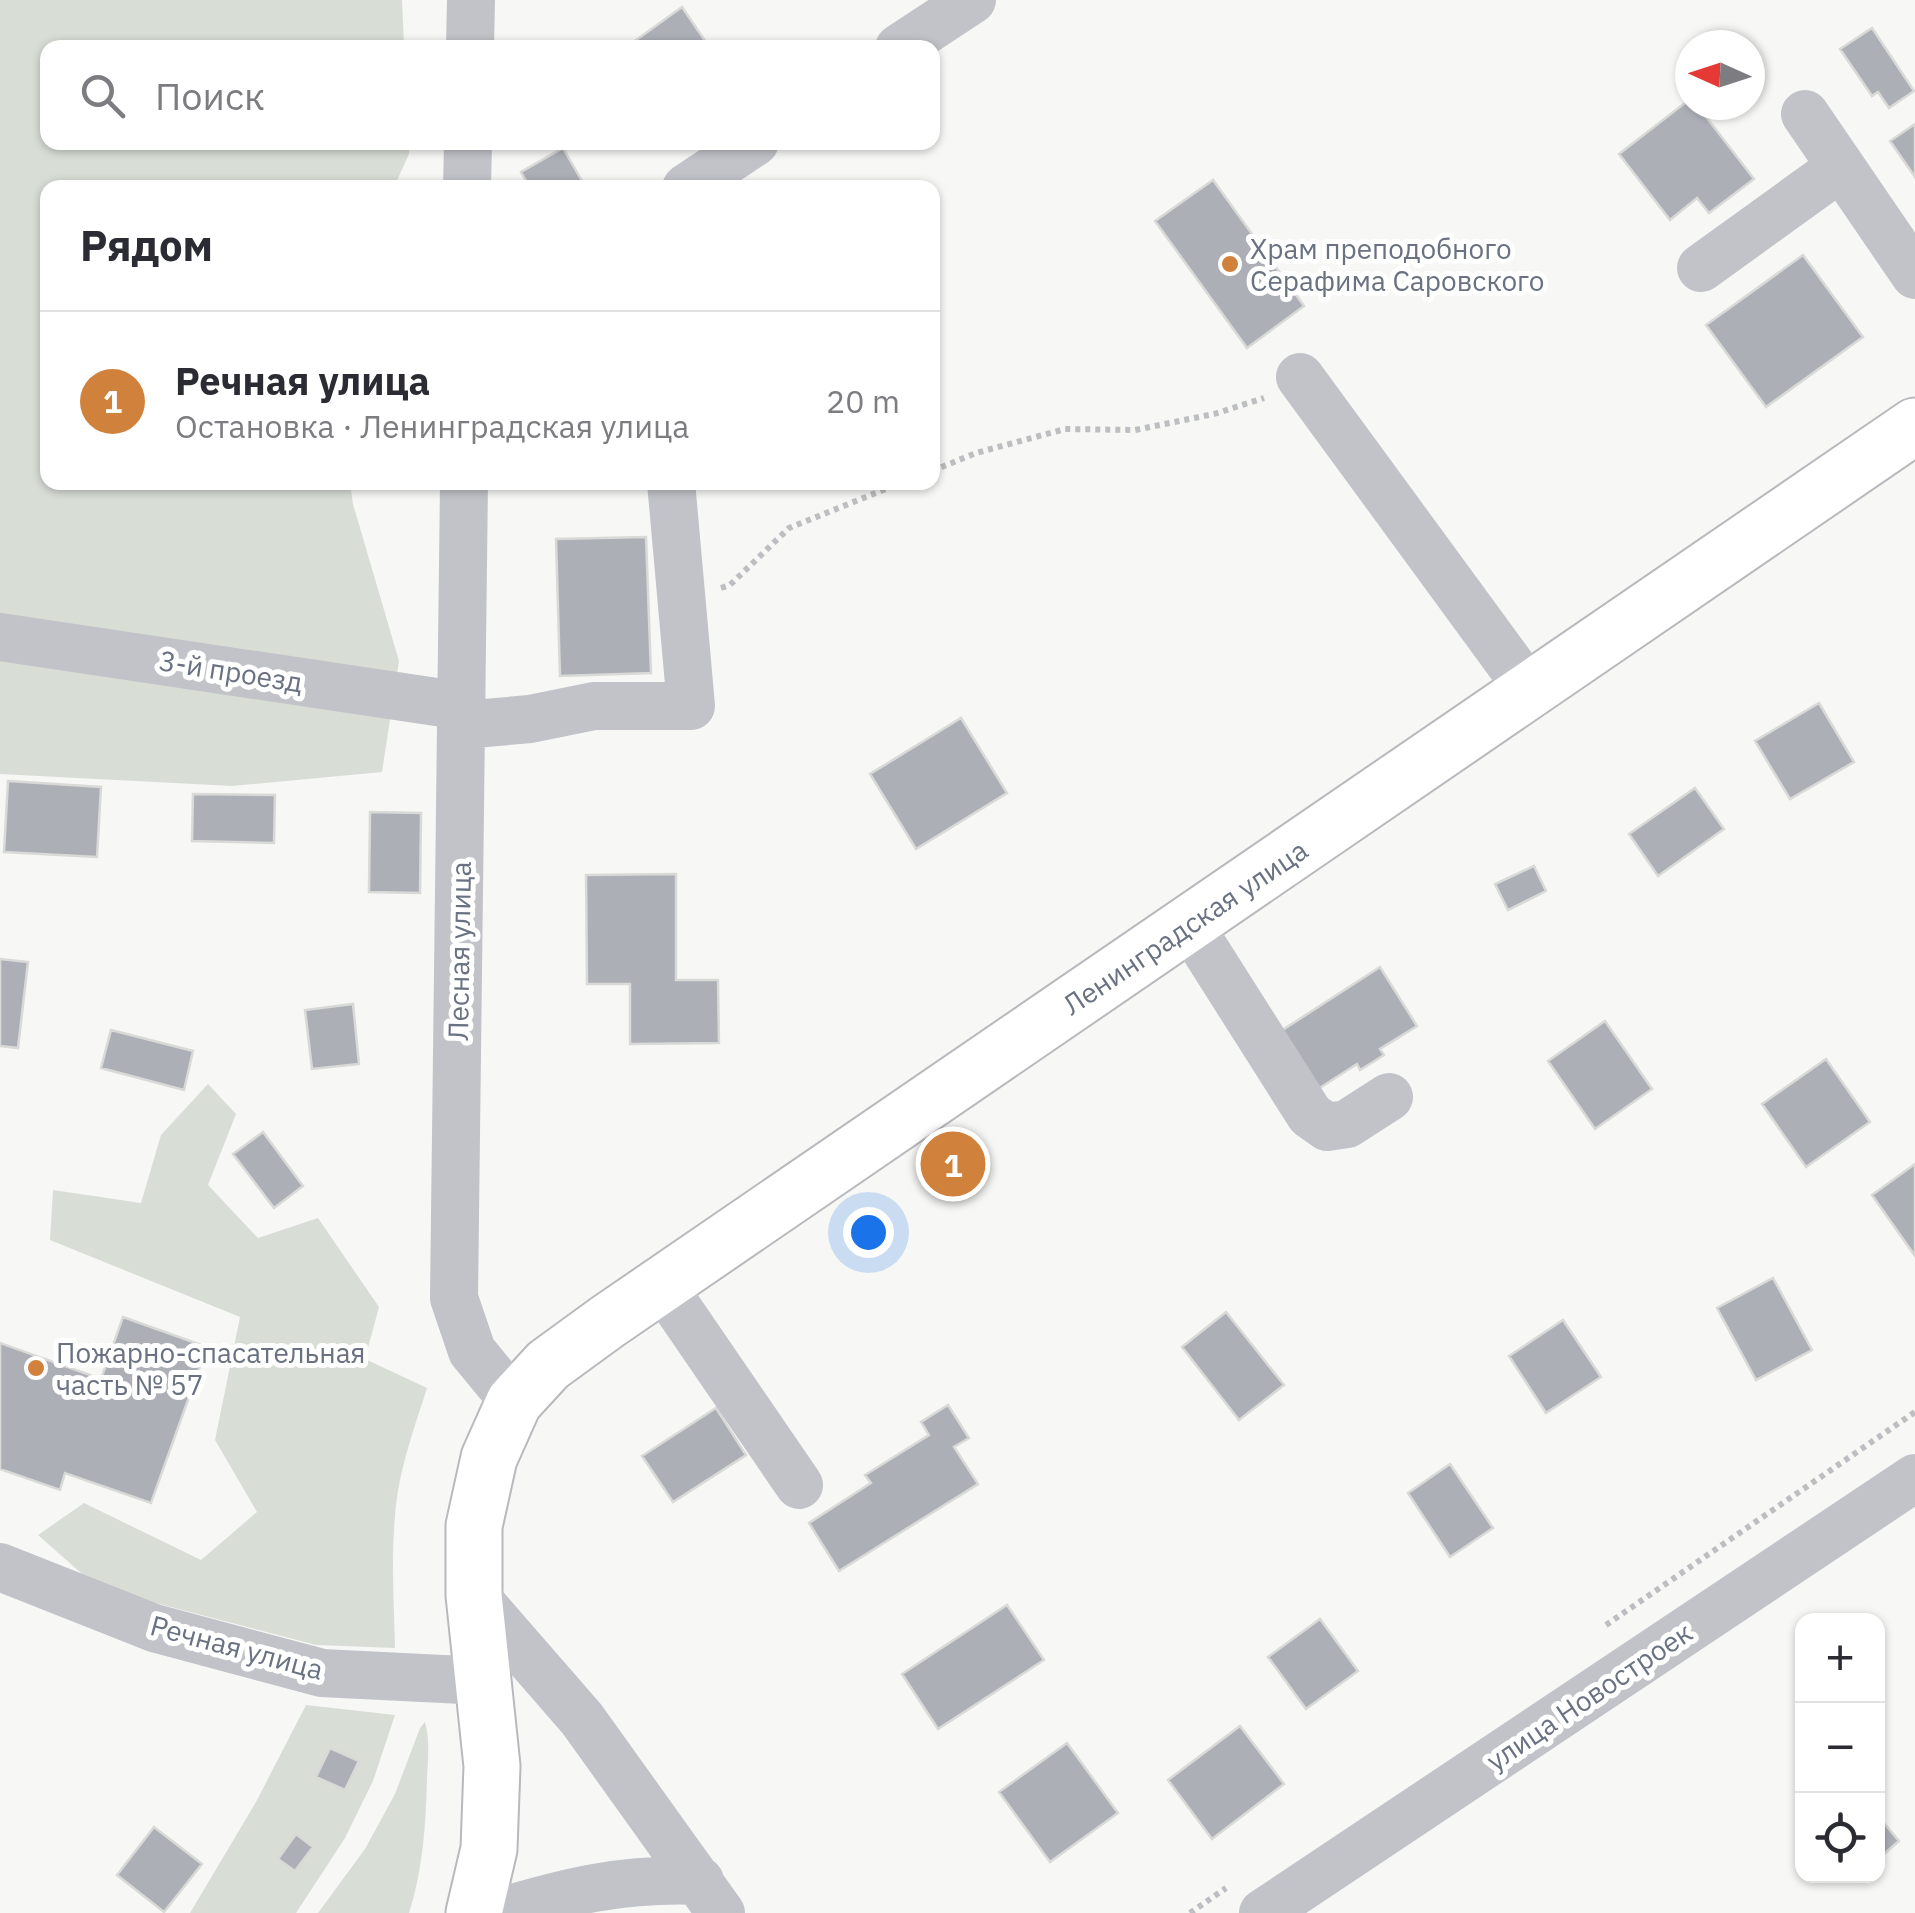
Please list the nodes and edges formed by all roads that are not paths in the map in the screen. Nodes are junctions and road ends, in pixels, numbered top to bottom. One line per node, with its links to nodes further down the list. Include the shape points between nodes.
1 (471, 0): 3 (street)
2 (972, 0): 4 (street)
3 (470, 40)
4 (911, 40)
5 (1805, 114): 8 (street)
6 (468, 150): 9 (street)
7 (742, 150): 10 (street)
8 (1841, 167): 11 (street); 12 (street)
9 (468, 180)
10 (698, 180)
11 (1701, 268)
12 (1915, 276)
13 (1300, 377): 18 (street)
14 (1915, 426): 18 (main road, Ленинградская улица)
15 (464, 490): 19 (street, Лесная улица)
16 (673, 490): 19 (street, 3-й проезд, via 691,706 594,706 530,718)
17 (0, 636): 19 (street, 3-й проезд)
18 (1530, 690): 20 (main road, Ленинградская улица)
19 (463, 715): 23 (street, Лесная улица, via 454,1298 472,1351)
20 (1188, 924): 21 (street, via 1310,1115 1326,1127 1347,1124); 22 (main road, Ленинградская улица)
21 (1389, 1097)
22 (662, 1285): 23 (main road, Ленинградская улица, via 548,1364); 25 (street)
23 (514, 1402): 27 (main road, Ленинградская улица, via 489,1458 474,1526)
24 (1915, 1478): 32 (street, улица Новостроек)
25 (799, 1485)
26 (0, 1567): 28 (street, Речная улица, via 154,1628 322,1672)
27 (474, 1595): 28 (main road); 29 (street, via 582,1719)
28 (483, 1681): 30 (main road, via 492,1766 488,1849)
29 (710, 1897): 31 (street, via 656,1879 592,1887)
30 (474, 1913)
31 (496, 1913)
32 (1263, 1913)

